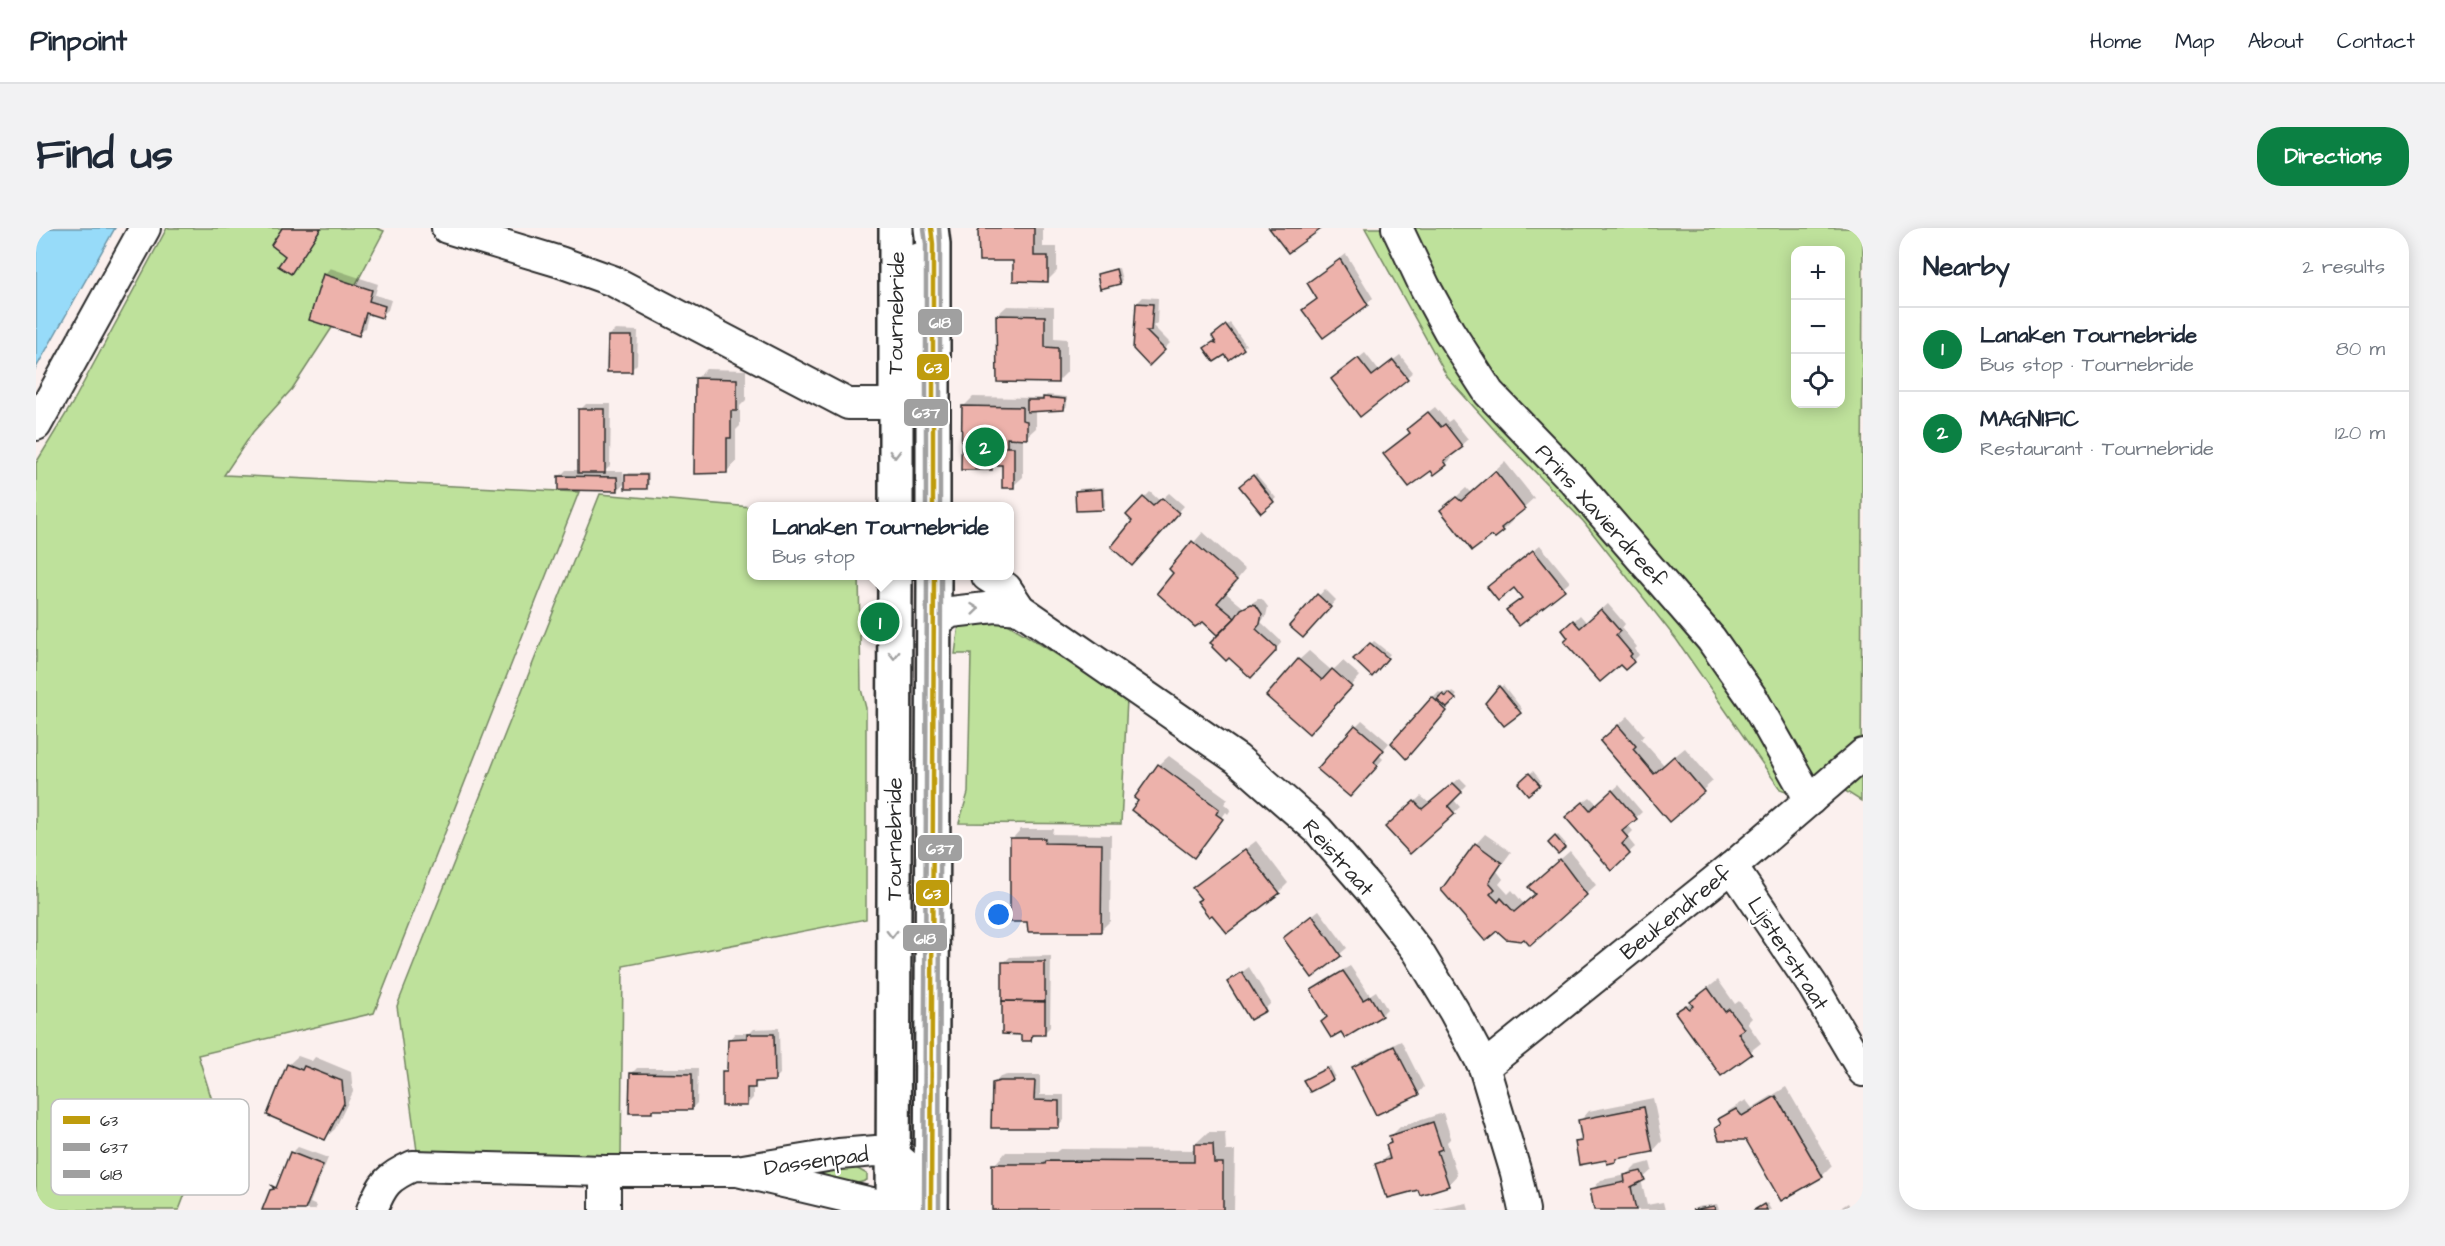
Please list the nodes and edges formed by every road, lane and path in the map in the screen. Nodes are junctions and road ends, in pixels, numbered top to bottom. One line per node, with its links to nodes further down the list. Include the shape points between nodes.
1 (145, 228): 8 (street)
2 (447, 228): 7 (street, via 613,281 848,404)
3 (896, 228): 7 (main road, Tournebride)
4 (923, 228): 7 (street, via 910,391)
5 (931, 228): 10 (main road, Tournebride)
6 (1397, 228): 17 (street, Prins Xavierdreef, via 1449,331 1490,393 1575,482 1711,639 1753,699)
7 (895, 404): 9 (main road, Tournebride, one-way to 9)
8 (36, 425)
9 (896, 502)
10 (933, 502)
11 (895, 580): 21 (main road, Tournebride, one-way to 21)
12 (934, 580): 15 (main road, Tournebride)
13 (993, 580): 14 (street, Reistraat, via 1006,588)
14 (1020, 609): 15 (street, one-way to 14, via 951,612 995,607); 19 (street, Reistraat, via 1238,759 1318,830 1417,950)
15 (934, 623): 24 (main road, Tournebride)
16 (1863, 754): 17 (street, Beukendreef)
17 (1810, 800): 18 (street, Beukendreef)
18 (1732, 867): 19 (street, Beukendreef); 20 (street, Lijsterstraat, via 1813,986)
19 (1484, 1067): 28 (street, Reistraat)
20 (1863, 1071)
21 (893, 1154): 23 (street, Dassenpad, via 876,1150 838,1154); 24 (street, Dassenpad); 25 (main road, Tournebride)
22 (605, 1171): 23 (street, Dassenpad); 26 (street, Dassenpad, via 413,1166 392,1175); 27 (street)
23 (738, 1171): 25 (street, Dassenpad)
24 (931, 1198): 25 (street)
25 (893, 1209)
26 (372, 1210)
27 (605, 1210)
28 (1524, 1210)

